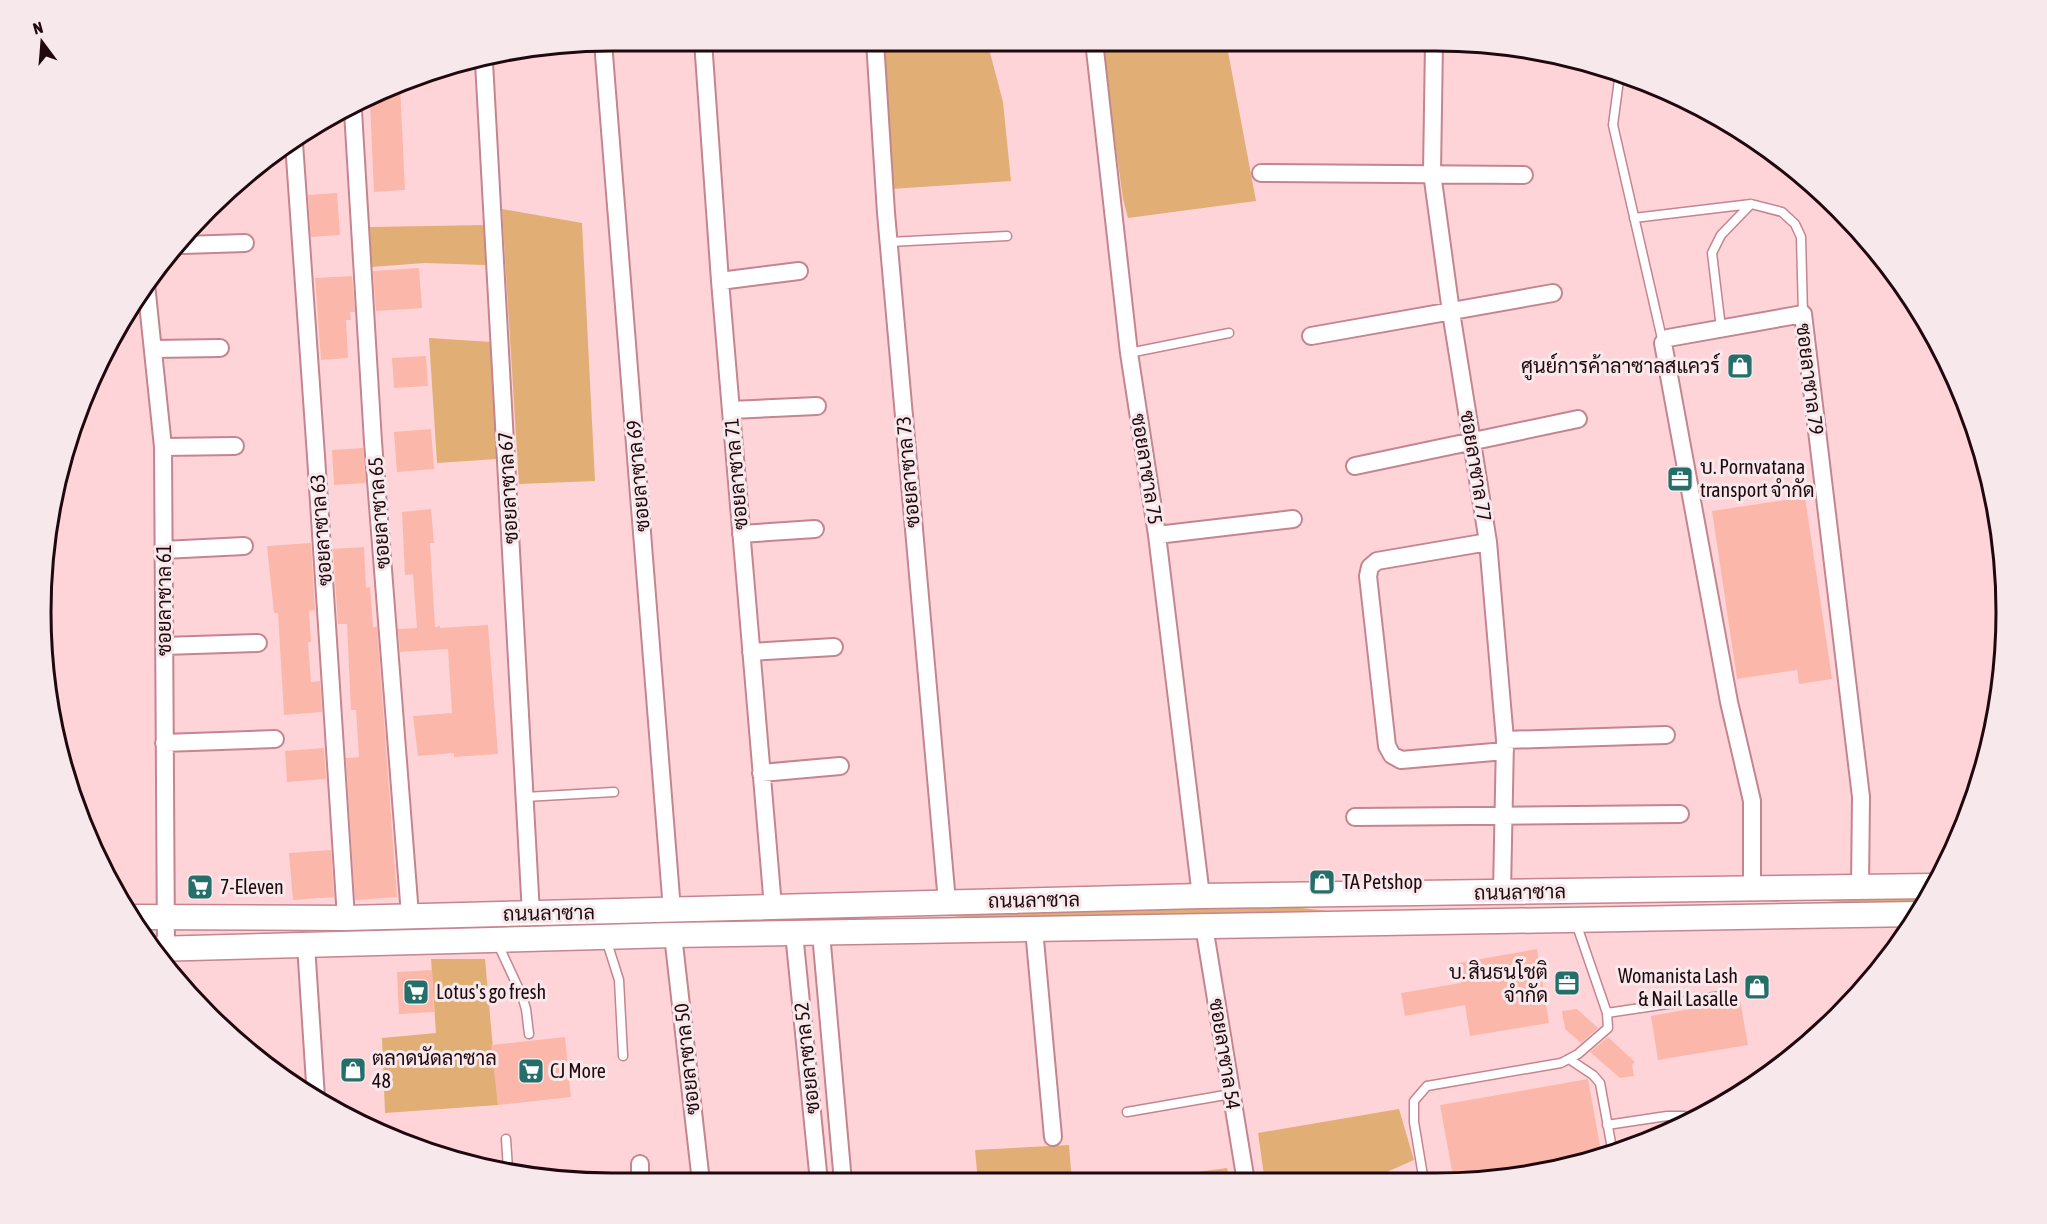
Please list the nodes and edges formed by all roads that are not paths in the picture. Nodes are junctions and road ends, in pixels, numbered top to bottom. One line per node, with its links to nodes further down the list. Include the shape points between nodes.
1 (604, 51): 73 (street, ซอยลาซาล 69)
2 (705, 51): 20 (street, ซอยลาซาล 71)
3 (876, 51): 16 (street, ซอยลาซาล 73)
4 (1095, 51): 31 (street, ซอยลาซาล 75)
5 (1434, 51): 11 (street, ซอยลาซาล 77)
6 (484, 66): 57 (street, ซอยลาซาล 67)
7 (1619, 82): 14 (lane, via 1613,125)
8 (353, 115): 76 (street, ซอยลาซาล 65, via 373,442)
9 (294, 150): 80 (street, ซอยลาซาล 63)
10 (1261, 173): 11 (street)
11 (1432, 173): 12 (street); 23 (street, ซอยลาซาล 77)
12 (1524, 175)
13 (1751, 204): 14 (lane); 24 (lane, via 1782,212 1795,224 1801,237); 25 (lane, via 1721,235 1712,253)
14 (1634, 218): 28 (lane)
15 (1007, 236): 16 (lane)
16 (889, 242): 68 (street, ซอยลาซาล 73)
17 (245, 243): 18 (street)
18 (188, 245)
19 (799, 271): 20 (street)
20 (720, 280): 33 (street, ซอยลาซาล 71)
21 (1553, 293): 23 (street)
22 (147, 298): 30 (street, ซอยลาซาล 61)
23 (1451, 312): 27 (street); 35 (street, ซอยลาซาล 77)
24 (1803, 314): 25 (street, ซอยลาซาล 79); 62 (street, ซอยลาซาล 79, via 1861,797)
25 (1721, 328): 28 (street, ซอยลาซาล 79, via 1668,338)
26 (1229, 333): 31 (lane)
27 (1311, 336)
28 (1663, 343): 63 (street, via 1727,691 1752,801)
29 (220, 348): 30 (street)
30 (153, 349): 37 (street, ซอยลาซาล 61)
31 (1129, 352): 42 (street, ซอยลาซาล 75)
32 (817, 406): 33 (street)
33 (731, 410): 41 (street, ซอยลาซาล 71)
34 (1578, 419): 35 (street)
35 (1473, 442): 38 (street); 43 (street, ซอยลาซาล 77)
36 (235, 446): 37 (street)
37 (163, 447): 45 (street, ซอยลาซาล 61)
38 (1355, 466)
39 (1293, 519): 42 (street)
40 (815, 529): 41 (street)
41 (741, 534): 49 (street, ซอยลาซาล 71)
42 (1157, 535): 67 (street, ซอยลาซาล 75)
43 (1488, 542): 53 (street, ซอยลาซาล 77); 53 (street, via 1377,561 1368,576 1387,746 1392,755 1401,760)
44 (244, 546): 45 (street)
45 (163, 550): 47 (street, ซอยลาซาล 61)
46 (258, 643): 47 (street)
47 (164, 646): 52 (street, ซอยลาซาล 61)
48 (834, 647): 49 (street)
49 (751, 652): 55 (street, ซอยลาซาล 71)
50 (1666, 735): 53 (street)
51 (275, 739): 52 (street)
52 (164, 743): 79 (street, ซอยลาซาล 61)
53 (1505, 745): 58 (street, ซอยลาซาล 77)
54 (840, 766): 55 (street)
55 (761, 773): 71 (street, ซอยลาซาล 71)
56 (614, 792): 57 (lane)
57 (525, 797): 74 (street, ซอยลาซาล 67)
58 (1505, 814): 59 (street); 60 (street); 65 (street, ซอยลาซาล 77)
59 (1680, 814)
60 (1355, 817)
61 (1924, 886): 62 (street, ถนนลาซาล)
62 (1860, 887): 63 (street, ถนนลาซาล)
63 (1752, 888): 64 (street, ถนนลาซาล)
64 (1613, 890): 65 (street, ถนนลาซาล); 77 (street, via 1599,894 1593,906 1603,909 1789,905)
65 (1502, 892): 66 (street, ถนนลาซาล)
66 (1316, 894): 67 (street, ถนนลาซาล); 82 (street, via 1337,904 1561,905 1565,913 1559,920)
67 (1201, 896): 68 (street, ถนนลาซาล)
68 (947, 902): 70 (street, ถนนลาซาล)
69 (828, 904): 70 (street, ถนนลาซาล); 71 (street, ถนนลาซาล); 86 (street)
70 (852, 904): 85 (street, via 840,915 842,920 901,920 949,924)
71 (773, 907): 72 (street, ถนนลาซาล)
72 (701, 909): 73 (street, ถนนลาซาล); 86 (street, via 693,916 694,921 789,921)
73 (672, 910): 74 (street, ถนนลาซาล)
74 (539, 913): 76 (street, ถนนลาซาล); 87 (street, via 563,921 654,918)
75 (1907, 914): 77 (street, ถนนลาซาล)
76 (410, 915): 80 (street, ถนนลาซาล)
77 (1858, 915): 81 (street, ถนนลาซาล)
78 (142, 917): 79 (street, ถนนลาซาล)
79 (165, 917): 80 (street, ถนนลาซาล); 91 (street, ซอยลาซาล 61)
80 (346, 918)
81 (1575, 920): 82 (street, ถนนลาซาล); 94 (lane)
82 (1545, 921): 83 (street, ถนนลาซาล)
83 (1204, 926): 84 (street, ถนนลาซาล); 99 (street, ซอยลาซาล 54)
84 (1034, 929): 85 (street, ถนนลาซาล); 103 (street)
85 (967, 930): 86 (street, ถนนลาซาล)
86 (807, 933): 87 (street, ถนนลาซาล); 110 (street, ซอยลาซาล 52); 111 (street)
87 (673, 935): 88 (street, ถนนลาซาล); 109 (street, ซอยลาซาล 50)
88 (606, 937): 89 (street, ถนนลาซาล); 96 (lane, via 619,980)
89 (496, 941): 90 (street, ถนนลาซาล); 95 (lane, via 522,996)
90 (306, 945): 92 (street, ถนนลาซาล); 98 (street)
91 (163, 948)
92 (168, 955)
93 (1721, 996): 94 (lane)
94 (1607, 1013): 97 (lane, via 1608,1028)
95 (529, 1034)
96 (623, 1056)
97 (1569, 1059): 102 (lane, via 1600,1083); 113 (lane, via 1427,1086 1414,1101)
98 (315, 1088)
99 (1231, 1094): 100 (lane); 112 (street, ซอยลาซาล 54)
100 (1127, 1112)
101 (1681, 1116): 102 (lane)
102 (1607, 1125): 105 (lane)
103 (1053, 1137)
104 (506, 1139): 106 (lane)
105 (1611, 1144)
106 (508, 1163)
107 (640, 1164): 108 (street)
108 (640, 1173)
109 (700, 1173)
110 (819, 1173)
111 (842, 1173)
112 (1244, 1173)
113 (1422, 1173)

